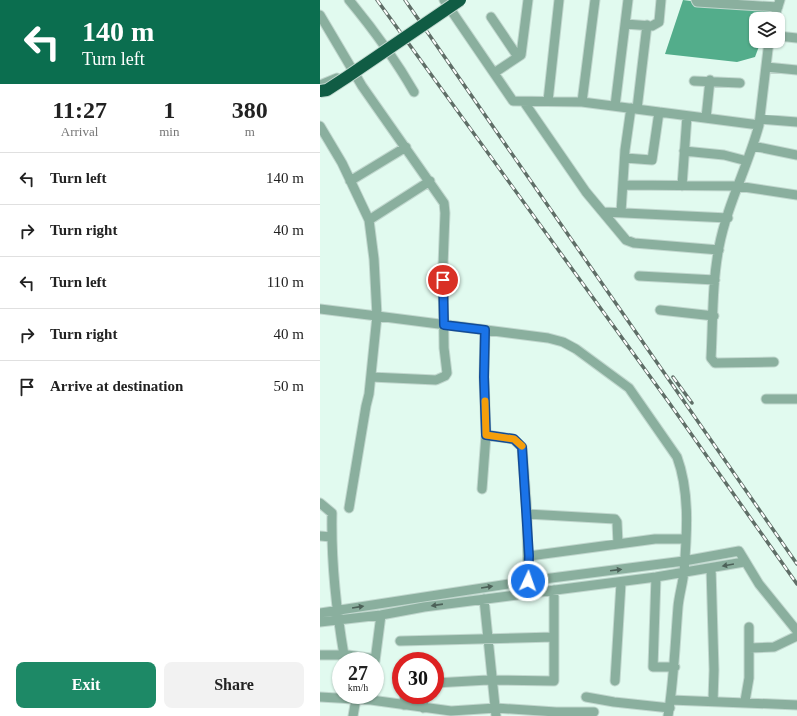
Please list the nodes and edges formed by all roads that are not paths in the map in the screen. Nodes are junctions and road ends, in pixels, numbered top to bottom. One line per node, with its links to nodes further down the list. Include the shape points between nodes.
1 (349, 0): 28 (street, via 375,31)
2 (444, 0): 22 (street)
3 (460, 0): 27 (highway, bridge, via 327,90)
4 (528, 0): 18 (street, via 521,56)
5 (559, 0): 30 (street)
6 (595, 0): 31 (street)
7 (628, 0): 13 (street)
8 (661, 0): 14 (street, via 659,22 652,26)
9 (696, 0): 10 (street, via 718,4)
10 (779, 3)
11 (320, 15): 20 (street)
12 (491, 17): 18 (street)
13 (625, 24): 14 (street); 32 (street)
14 (647, 25): 33 (street)
15 (785, 37): 16 (street)
16 (797, 38)
17 (768, 48): 19 (street)
18 (518, 57): 22 (street)
19 (766, 66): 21 (street); 37 (street)
20 (351, 69): 26 (street); 41 (street)
21 (797, 70)
22 (494, 72): 29 (street, via 513,101)
23 (710, 80): 24 (street); 25 (street); 36 (street)
24 (694, 81)
25 (740, 83)
26 (320, 85)
27 (320, 91)
28 (414, 92)
29 (524, 102): 30 (street); 52 (street, via 586,192)
30 (548, 102): 31 (street)
31 (582, 102): 32 (street)
32 (615, 106): 33 (street)
33 (634, 108): 34 (street); 44 (street)
34 (659, 112): 35 (street); 44 (street, via 652,160)
35 (687, 116): 36 (street); 42 (street)
36 (706, 118): 37 (street)
37 (759, 122): 38 (street); 40 (street)
38 (797, 122)
39 (320, 126): 46 (street)
40 (753, 146): 43 (street); 45 (street)
41 (406, 147): 46 (street); 47 (street)
42 (684, 151): 45 (street, via 713,153); 49 (street)
43 (797, 155)
44 (625, 158): 48 (street)
45 (748, 161): 50 (street)
46 (350, 181): 55 (street)
47 (430, 181): 55 (street); 63 (street, via 445,208 442,266)
48 (623, 185): 49 (street); 53 (street)
49 (682, 186): 50 (street)
50 (736, 186): 51 (street); 54 (street)
51 (797, 195)
52 (604, 212): 53 (street); 56 (street, via 623,237 630,242)
53 (621, 212): 54 (street)
54 (728, 218): 56 (street)
55 (370, 220): 61 (street)
56 (719, 250): 58 (street)
57 (640, 276): 58 (street)
58 (715, 280): 62 (street)
59 (320, 309): 61 (street)
60 (660, 310): 62 (street)
61 (377, 316): 63 (street); 66 (street)
62 (714, 316): 65 (street, via 712,361)
63 (444, 325): 64 (street); 66 (street, via 447,369 445,376 436,380)
64 (485, 330): 69 (street); 76 (street, via 563,342 629,388 677,457 687,504)
65 (774, 362)
66 (371, 377): 72 (street)
67 (766, 399): 68 (street)
68 (797, 399)
69 (486, 435): 70 (street); 73 (street, via 514,439 521,444)
70 (482, 489)
71 (320, 502): 75 (street, via 332,513)
72 (349, 508)
73 (527, 514): 77 (street, via 615,519); 78 (street)
74 (320, 536): 75 (street)
75 (331, 537): 90 (street)
76 (686, 539): 77 (street, via 655,539); 79 (street)
77 (618, 544): 78 (street)
78 (529, 556): 84 (street)
79 (684, 561): 80 (street, via 739,551); 82 (street); 84 (street, one-way to 79)
80 (744, 562): 81 (street, one-way to 81); 94 (street)
81 (711, 568): 82 (street); 112 (street)
82 (684, 572): 83 (street); 104 (street, via 678,606)
83 (656, 578): 85 (street); 104 (street, via 653,667)
84 (528, 581): 87 (street); 90 (street, one-way to 84)
85 (621, 582): 86 (street); 106 (street)
86 (554, 590): 87 (street); 95 (street)
87 (529, 593): 88 (street)
88 (484, 599): 91 (street, one-way to 91); 97 (street)
89 (320, 613): 90 (street)
90 (337, 615): 91 (street); 92 (street); 100 (street)
91 (381, 615): 101 (street)
92 (320, 622)
93 (749, 626): 99 (street)
94 (797, 631)
95 (554, 636): 97 (street); 105 (street, via 554,681)
96 (797, 636): 99 (street, via 774,647)
97 (488, 638): 98 (street); 105 (street)
98 (400, 641)
99 (749, 648): 113 (street)
100 (343, 652)
101 (376, 652)
102 (320, 654): 103 (street)
103 (332, 654)
104 (675, 667): 119 (street)
105 (493, 680): 107 (street); 120 (street)
106 (615, 681)
107 (444, 682)
108 (320, 697): 110 (street)
109 (586, 697): 119 (street)
110 (332, 698)
111 (384, 701): 117 (street)
112 (714, 701): 113 (street); 119 (street)
113 (746, 701): 116 (street)
114 (355, 704): 122 (street)
115 (423, 704): 118 (street)
116 (797, 705)
117 (405, 706): 118 (street); 123 (street)
118 (423, 708): 120 (street)
119 (670, 708)
120 (496, 712): 121 (street)
121 (594, 712)
122 (353, 716)
123 (406, 716)

